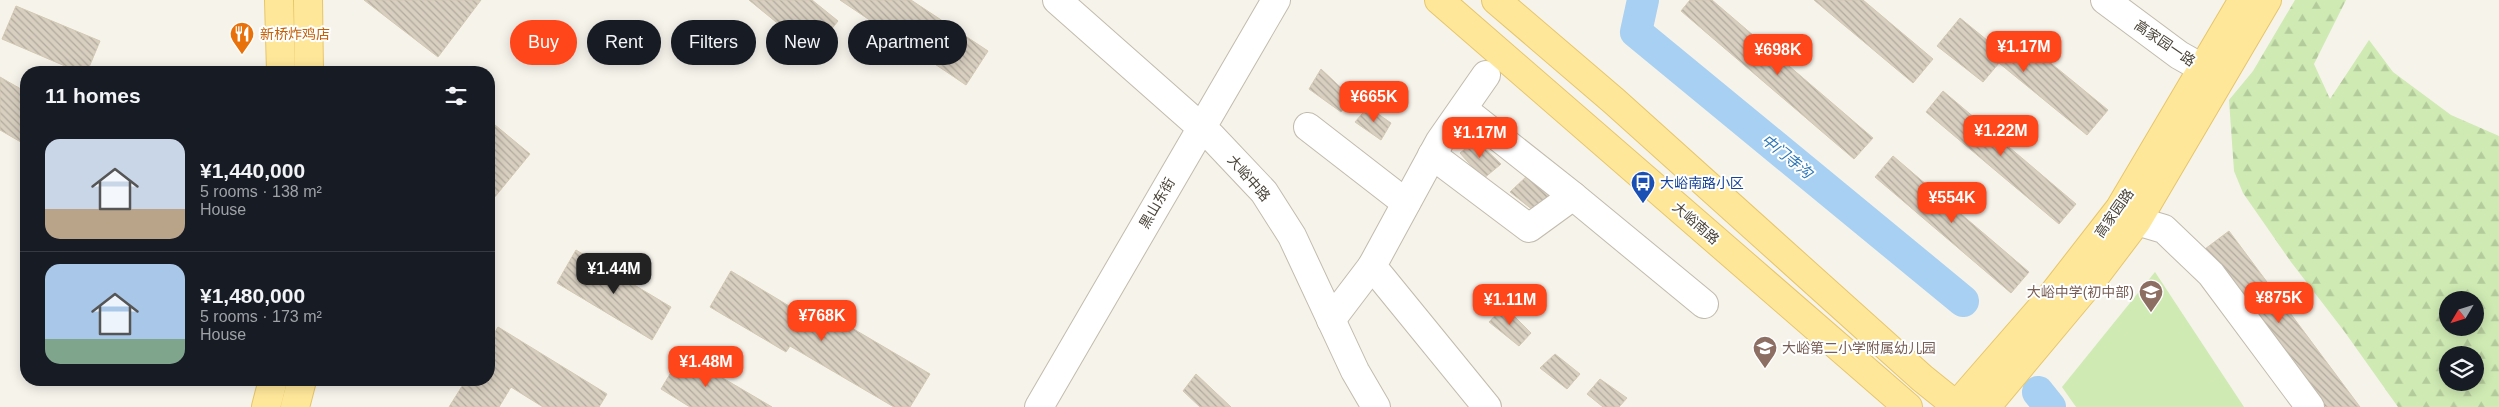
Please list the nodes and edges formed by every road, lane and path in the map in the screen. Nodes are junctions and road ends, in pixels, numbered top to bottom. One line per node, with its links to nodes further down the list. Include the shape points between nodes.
1 (279, 0): 10 (main road)
2 (308, 0): 11 (main road)
3 (1057, 0): 15 (street, 大峪中路)
4 (1276, 0): 15 (street, 黑山东街)
5 (1439, 0): 32 (main road, 大峪南路)
6 (1496, 0): 26 (main road, via 1614,100)
7 (2105, 0): 12 (street, 高家园一路, via 2178,55)
8 (2243, 0): 12 (main road, 高家园路)
9 (2267, 0): 20 (main road, 高家园路)
10 (281, 66)
11 (309, 66)
12 (2202, 68): 26 (main road, 高家园路, via 2120,208 2050,298)
13 (1486, 75): 14 (street)
14 (1463, 109): 17 (street); 18 (street)
15 (1200, 127): 23 (street, 大峪中路, via 1264,192 1292,236); 29 (street, 黑山东街)
16 (1308, 127): 19 (street)
17 (1432, 155): 18 (street, via 1529,228); 19 (street)
18 (1573, 196): 22 (street)
19 (1406, 203): 21 (street)
20 (2137, 221): 33 (main road, 高家园路); 34 (street, via 2164,229 2211,274)
21 (1372, 266): 23 (street); 31 (street)
22 (1704, 304)
23 (1331, 320): 30 (street, 大峪中路)
24 (271, 386): 27 (main road)
25 (300, 386): 28 (main road)
26 (1957, 406)
27 (266, 407)
28 (295, 407)
29 (1039, 407)
30 (1376, 407)
31 (1487, 407)
32 (1908, 407)
33 (1986, 407)
34 (2310, 407)

